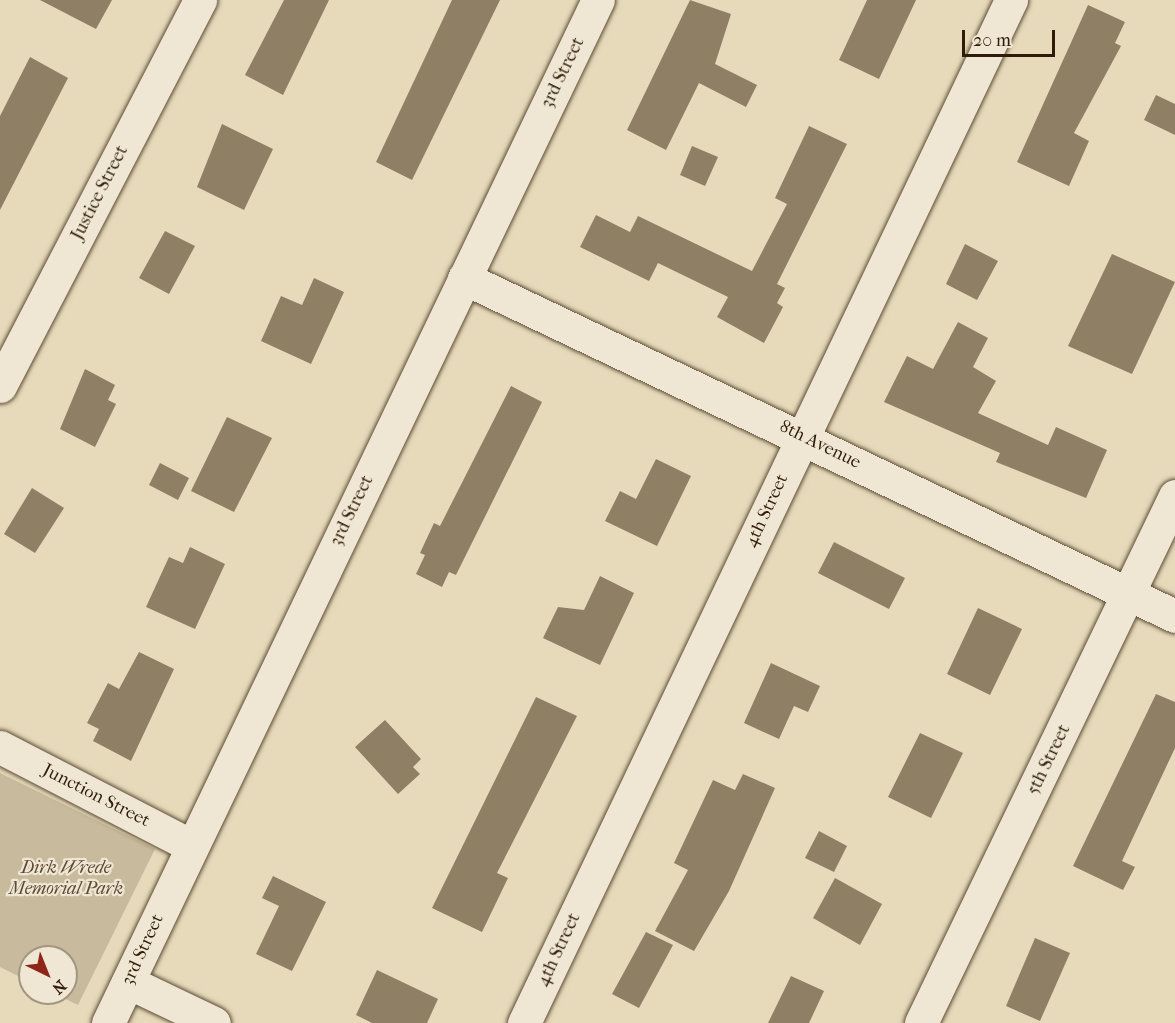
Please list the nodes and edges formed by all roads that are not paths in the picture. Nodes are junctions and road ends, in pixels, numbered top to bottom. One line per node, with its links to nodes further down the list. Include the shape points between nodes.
1 (200, 0): 5 (street, Justice Street)
2 (598, 0): 4 (street, 3rd Street)
3 (1011, 0): 6 (street, 4th Street)
4 (464, 278): 6 (street, 8th Avenue); 11 (street, 3rd Street)
5 (0, 386)
6 (802, 436): 8 (street, 8th Avenue); 15 (street, 4th Street)
7 (1175, 496): 8 (street, 5th Street)
8 (1129, 594): 9 (street, 8th Avenue); 16 (street, 5th Street)
9 (1175, 616)
10 (0, 747): 11 (street, Junction Street)
11 (192, 846): 12 (street, 3rd Street)
12 (128, 982): 13 (street, 3rd Street); 14 (street)
13 (108, 1023)
14 (214, 1023)
15 (524, 1023)
16 (921, 1023)

